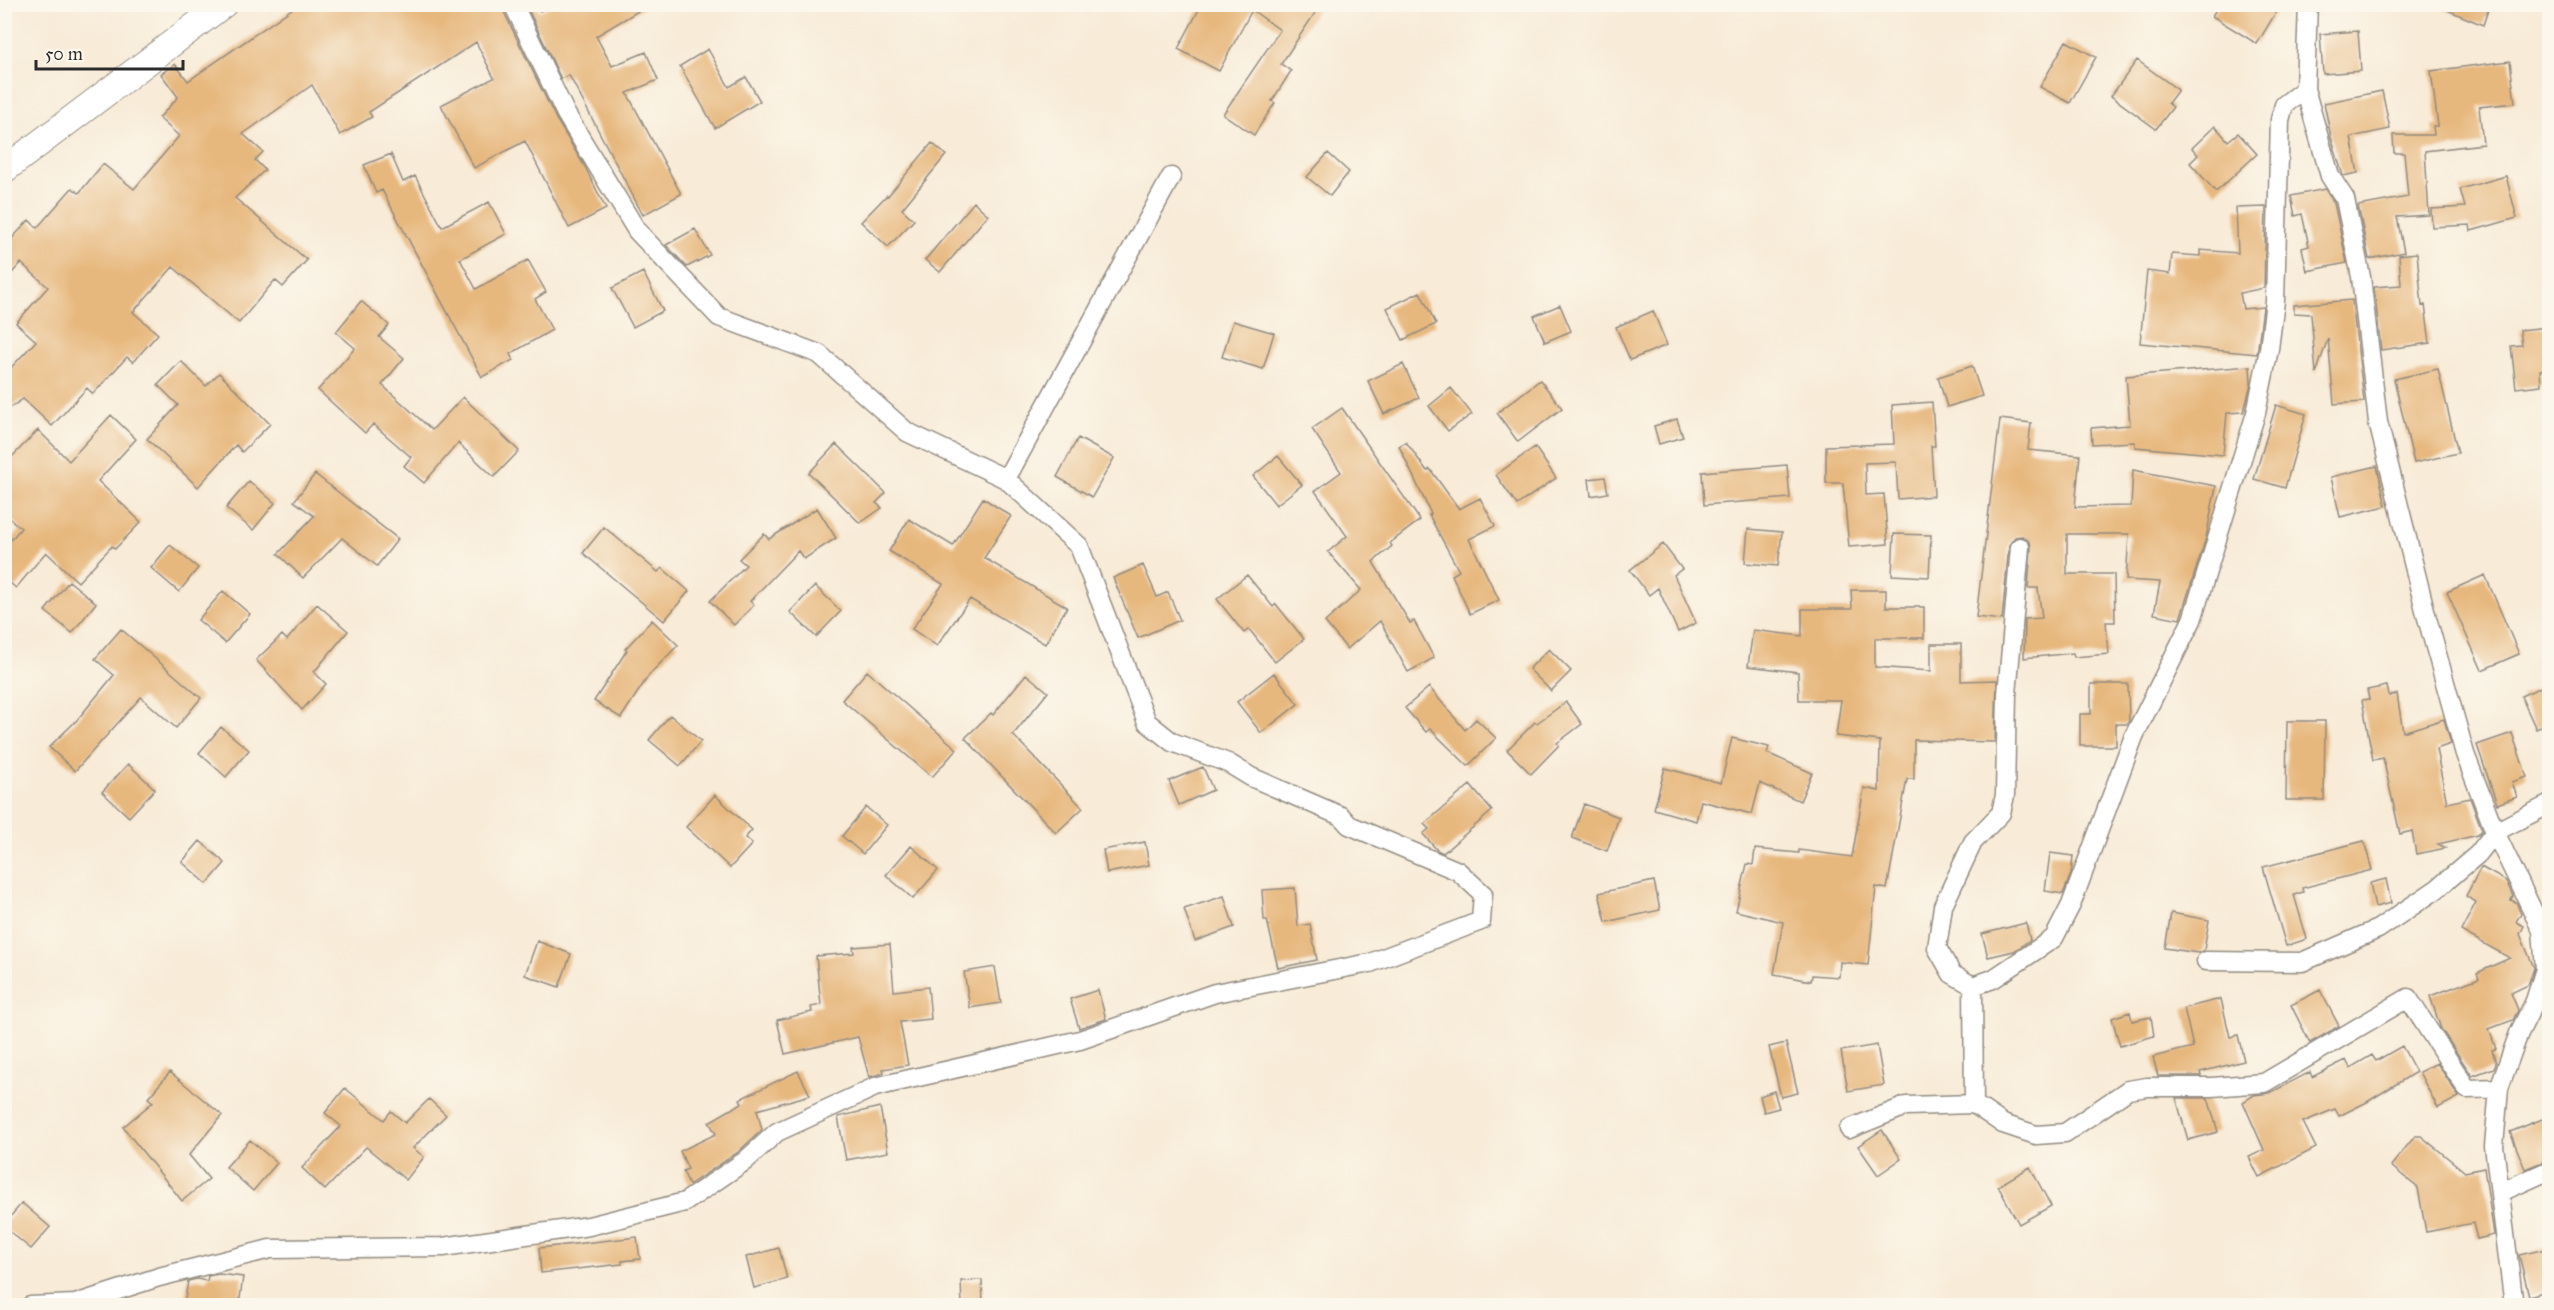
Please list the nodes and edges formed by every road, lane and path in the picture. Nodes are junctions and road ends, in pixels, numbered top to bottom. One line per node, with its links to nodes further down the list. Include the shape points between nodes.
1 (224, 4): 5 (street)
2 (513, 4): 7 (street, via 566,114 638,231 719,317 819,354 907,432)
3 (2308, 4): 4 (street)
4 (2305, 89): 10 (street, via 2330,176 2344,199 2361,277 2378,422 2427,618 2465,754); 12 (street, via 2284,105 2280,120 2275,301 2256,413 2192,620 2134,736 2071,905 2054,938 1993,979)
5 (4, 170)
6 (1171, 177): 7 (street)
7 (1006, 479): 19 (street, via 1079,546 1148,722 1172,742 1228,763 1341,816 1349,825 1458,872 1483,894 1481,921 1370,963 1215,993 1080,1040 875,1088 777,1132 745,1161 685,1202 589,1226 443,1247 270,1249 159,1277 75,1304)
8 (2020, 547): 12 (street, via 2007,694 2005,795 2001,813 1973,842 1943,906 1937,948 1952,974)
9 (2550, 804): 10 (street)
10 (2494, 832): 11 (street, via 2478,854 2437,889 2378,929 2302,962); 13 (street, via 2542,930)
11 (2206, 961)
12 (1973, 986): 15 (street)
13 (2542, 1002): 14 (street, via 2519,1033)
14 (2499, 1088): 15 (street, via 2467,1089 2408,998 2264,1083 2128,1090 2065,1133 2036,1135 2003,1124); 18 (street, via 2494,1146)
15 (1974, 1104): 16 (street, via 1906,1106)
16 (1849, 1129)
17 (2550, 1170): 18 (street)
18 (2501, 1192): 20 (street)
19 (30, 1305)
20 (2514, 1305)

